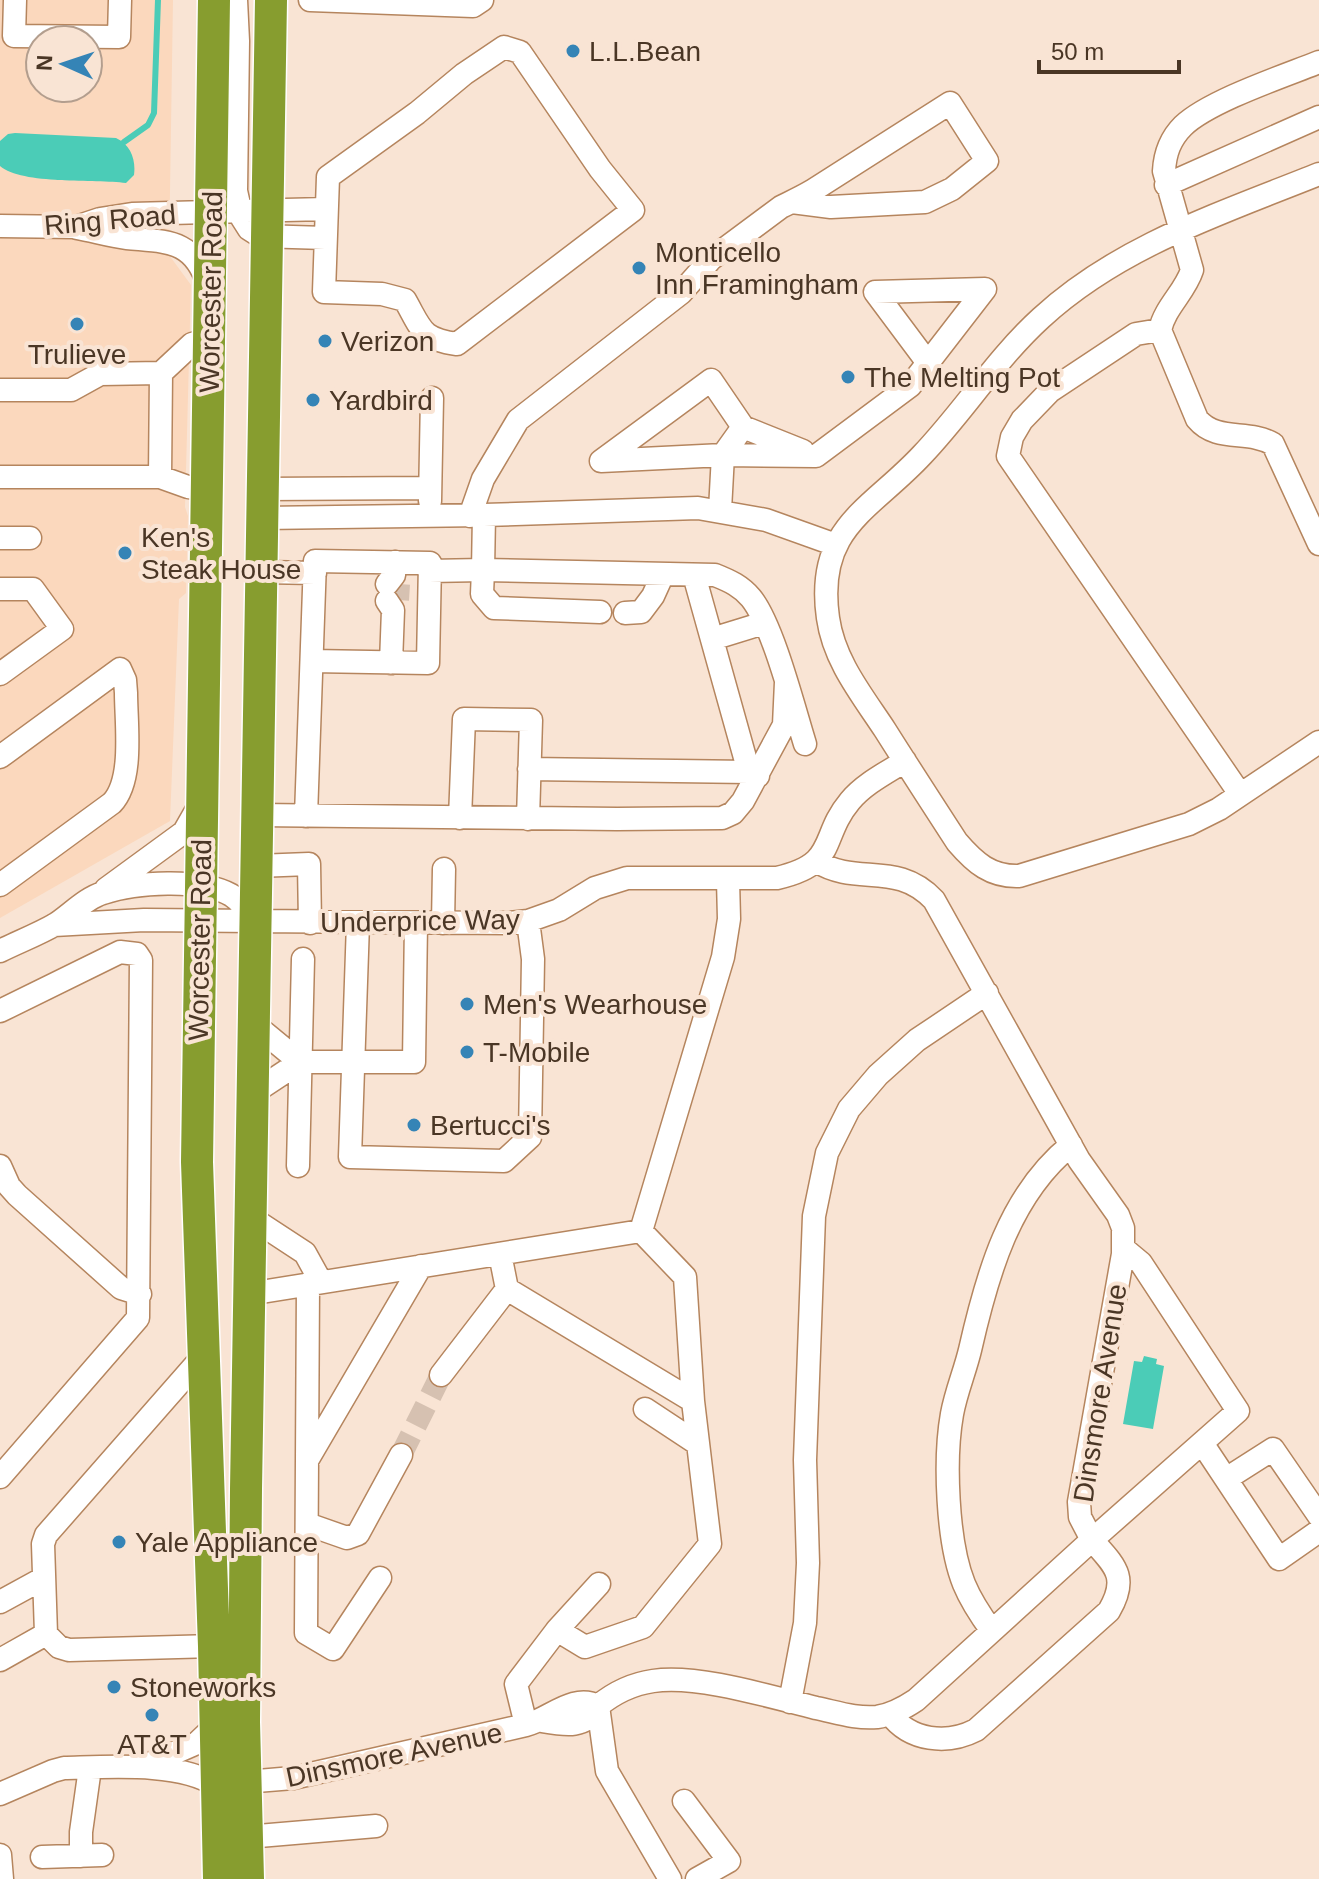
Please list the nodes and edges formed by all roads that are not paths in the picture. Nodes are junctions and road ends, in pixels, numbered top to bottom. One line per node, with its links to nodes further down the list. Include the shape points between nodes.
1 (15, 0): 2 (street, via 14,36 119,37)
2 (120, 0)
3 (214, 0): 15 (highway, Worcester Road)
4 (236, 0): 15 (street, via 236,191)
5 (271, 0): 15 (highway, Worcester Road)
6 (310, 0): 7 (street)
7 (320, 0): 8 (street, via 473,6)
8 (482, 0)
9 (1319, 62): 12 (street, via 1186,123 1165,158)
10 (1319, 117): 12 (street)
11 (1319, 174): 18 (street)
12 (1166, 185): 18 (street)
13 (792, 202): 13 (street, via 831,207 925,202 952,189 987,161 950,103); 37 (street, via 711,259 681,293 518,420 483,479)
14 (326, 209): 15 (street); 19 (street); 19 (street, via 328,177 504,47 520,52 633,210 457,344 433,341 405,300 324,292)
15 (246, 218): 17 (street, Ring Road, via 132,214); 19 (street); 20 (highway, Worcester Road); 34 (highway, Worcester Road)
16 (0, 226): 17 (street, Ring Road)
17 (76, 227): 20 (street, via 176,244 198,263)
18 (1181, 230): 21 (street, via 1192,270); 41 (street, via 1092,278 1038,320 917,460 859,512)
19 (325, 238)
20 (211, 300): 22 (highway, Worcester Road)
21 (1160, 330): 40 (street, via 1197,419 1213,432 1273,444); 64 (street, via 1136,334 1050,391 1022,420 1008,456)
22 (211, 339): 24 (street, via 192,344); 33 (highway, Worcester Road)
23 (928, 363): 23 (street, via 938,350 985,289 875,292); 29 (street, via 910,386)
24 (161, 373): 25 (street, via 100,374 71,390); 31 (street)
25 (0, 390)
26 (432, 398): 32 (street)
27 (743, 427): 28 (street); 28 (street, via 711,380 601,461); 29 (street)
28 (723, 455): 29 (street); 35 (street)
29 (816, 456)
30 (0, 477): 31 (street)
31 (160, 477): 33 (street)
32 (430, 488): 34 (street); 36 (street)
33 (208, 490): 65 (highway, Worcester Road)
34 (263, 504): 36 (street); 44 (highway, Worcester Road)
35 (720, 510): 37 (street); 41 (street, via 788,526)
36 (429, 516): 37 (street)
37 (477, 516): 42 (street)
38 (0, 538): 39 (street)
39 (30, 538)
40 (1319, 544)
41 (836, 545): 61 (street, via 827,598 832,637 848,674)
42 (483, 570): 43 (street); 46 (street); 50 (street, via 482,594 494,608)
43 (429, 571): 48 (street, via 430,563); 55 (street, via 428,663)
44 (262, 572): 45 (street); 66 (highway, Worcester Road)
45 (315, 573): 48 (street, via 315,561); 54 (street)
46 (663, 574): 47 (street); 51 (street, via 641,612)
47 (694, 575): 52 (street, via 734,582 753,600); 53 (street)
48 (393, 588): 55 (street)
49 (0, 589): 56 (street, via 33,589 62,629)
50 (600, 612)
51 (625, 613)
52 (764, 623): 53 (street); 57 (street)
53 (712, 639): 63 (street)
54 (312, 661): 55 (street); 67 (street)
55 (391, 663)
56 (0, 674)
57 (786, 682): 59 (street); 63 (street, via 784,725)
58 (1319, 742): 64 (street)
59 (805, 744)
60 (0, 757): 74 (street, via 120,669 126,693 123,790)
61 (905, 761): 64 (street, via 970,857 1005,876 1034,872 1189,824); 70 (street, via 846,805)
62 (529, 769): 63 (street); 68 (street, via 531,720 464,719); 69 (street)
63 (754, 774): 69 (street, via 743,801 722,818)
64 (1240, 794)
65 (202, 795): 75 (highway, Worcester Road); 76 (street, via 184,832)
66 (258, 815): 67 (street); 71 (highway, Worcester Road)
67 (306, 816): 68 (street)
68 (460, 818): 69 (street)
69 (528, 819)
70 (816, 861): 73 (street, Underprice Way, via 794,875); 87 (street, Dinsmore Avenue, via 826,868 909,881 922,888 945,916)
71 (257, 866): 79 (highway, Worcester Road); 80 (street, via 309,864)
72 (444, 869): 83 (street)
73 (728, 880): 77 (street, Underprice Way, via 611,881); 97 (street, via 723,957)
74 (0, 885)
75 (200, 885): 76 (street); 78 (highway, Worcester Road); 79 (street, via 233,897)
76 (100, 893): 84 (street)
77 (528, 921): 83 (street, Underprice Way); 91 (street, via 533,959 530,1137 504,1161 350,1157)
78 (200, 922): 79 (street, Underprice Way); 84 (street, Underprice Way); 105 (highway, Worcester Road, via 197,1162)
79 (256, 923): 80 (street, Underprice Way); 89 (highway, Worcester Road)
80 (310, 923): 81 (street, Underprice Way)
81 (358, 923): 82 (street, Underprice Way); 91 (street)
82 (416, 923): 83 (street, Underprice Way); 91 (street, via 414,1062)
83 (443, 923)
84 (54, 925): 85 (street)
85 (0, 951)
86 (303, 959): 90 (street)
87 (987, 993): 93 (street, Dinsmore Avenue); 128 (street, via 917,1040 878,1075 849,1109 827,1153 814,1216 805,1623)
88 (0, 1011): 103 (street, via 120,952 137,954 141,960)
89 (254, 1024): 90 (street); 92 (highway, Worcester Road)
90 (300, 1062): 91 (street); 92 (street); 95 (street)
91 (353, 1062)
92 (253, 1093): 96 (highway, Worcester Road)
93 (1071, 1145): 98 (street, Dinsmore Avenue, via 1118,1215); 124 (street, via 1034,1181 1002,1242 952,1411 948,1477 959,1570)
94 (0, 1166): 103 (street, via 17,1195 121,1288)
95 (298, 1166)
96 (250, 1217): 101 (street, via 305,1253); 104 (highway, Worcester Road)
97 (641, 1231): 99 (street); 107 (street, via 685,1277)
98 (1123, 1248): 109 (street, via 1141,1263 1238,1411); 118 (street, Dinsmore Avenue, via 1080,1486 1080,1517)
99 (500, 1254): 100 (street); 102 (street)
100 (421, 1266): 101 (street); 112 (street)
101 (314, 1283): 104 (street); 112 (street)
102 (507, 1289): 106 (street); 107 (street)
103 (140, 1294): 113 (street, via 132,1326)
104 (249, 1294): 135 (highway, Worcester Road, via 244,1677)
105 (204, 1355): 119 (street, via 49,1530 43,1544); 126 (highway, Worcester Road)
106 (441, 1375)
107 (693, 1401): 110 (street)
108 (645, 1409): 110 (street)
109 (1202, 1443): 114 (street); 118 (street)
110 (698, 1444): 123 (street, via 710,1544 643,1627 585,1647)
111 (401, 1455): 116 (street, via 358,1534 347,1538)
112 (307, 1460): 116 (street)
113 (0, 1477)
114 (1226, 1479): 115 (street, via 1273,1449); 117 (street, via 1279,1559)
115 (1319, 1516)
116 (307, 1524): 120 (street, via 306,1633 333,1649)
117 (1319, 1531)
118 (1092, 1540): 124 (street, Dinsmore Avenue); 130 (street, via 1119,1578 1109,1611 976,1730 941,1739 917,1735)
119 (44, 1578): 122 (street); 125 (street)
120 (380, 1578)
121 (599, 1584): 123 (street)
122 (0, 1602)
123 (557, 1630): 131 (street, via 516,1684)
124 (992, 1631): 130 (street, Dinsmore Avenue, via 916,1700)
125 (46, 1634): 126 (street, via 69,1650); 127 (street)
126 (214, 1646): 132 (highway, Worcester Road)
127 (0, 1660)
128 (790, 1702): 129 (street, Dinsmore Avenue, via 694,1682 655,1680 621,1690); 130 (street, Dinsmore Avenue, via 861,1717)
129 (598, 1706): 131 (street, Dinsmore Avenue, via 578,1724); 145 (street, via 607,1771)
130 (890, 1714)
131 (534, 1723): 135 (street, Dinsmore Avenue, via 293,1778)
132 (215, 1726): 133 (street, via 197,1743); 135 (highway, Worcester Road)
133 (142, 1767): 134 (street); 135 (street)
134 (90, 1768): 136 (street, via 53,1771); 141 (street, via 81,1832 92,1855)
135 (231, 1784): 139 (highway, Worcester Road); 143 (highway, Worcester Road)
136 (0, 1794)
137 (684, 1801): 146 (street, via 729,1861)
138 (376, 1826): 139 (street)
139 (247, 1837): 144 (highway, Worcester Road)
140 (0, 1855): 142 (street)
141 (42, 1857)
142 (2, 1879)
143 (219, 1879)
144 (248, 1879)
145 (670, 1879)
146 (697, 1879)

